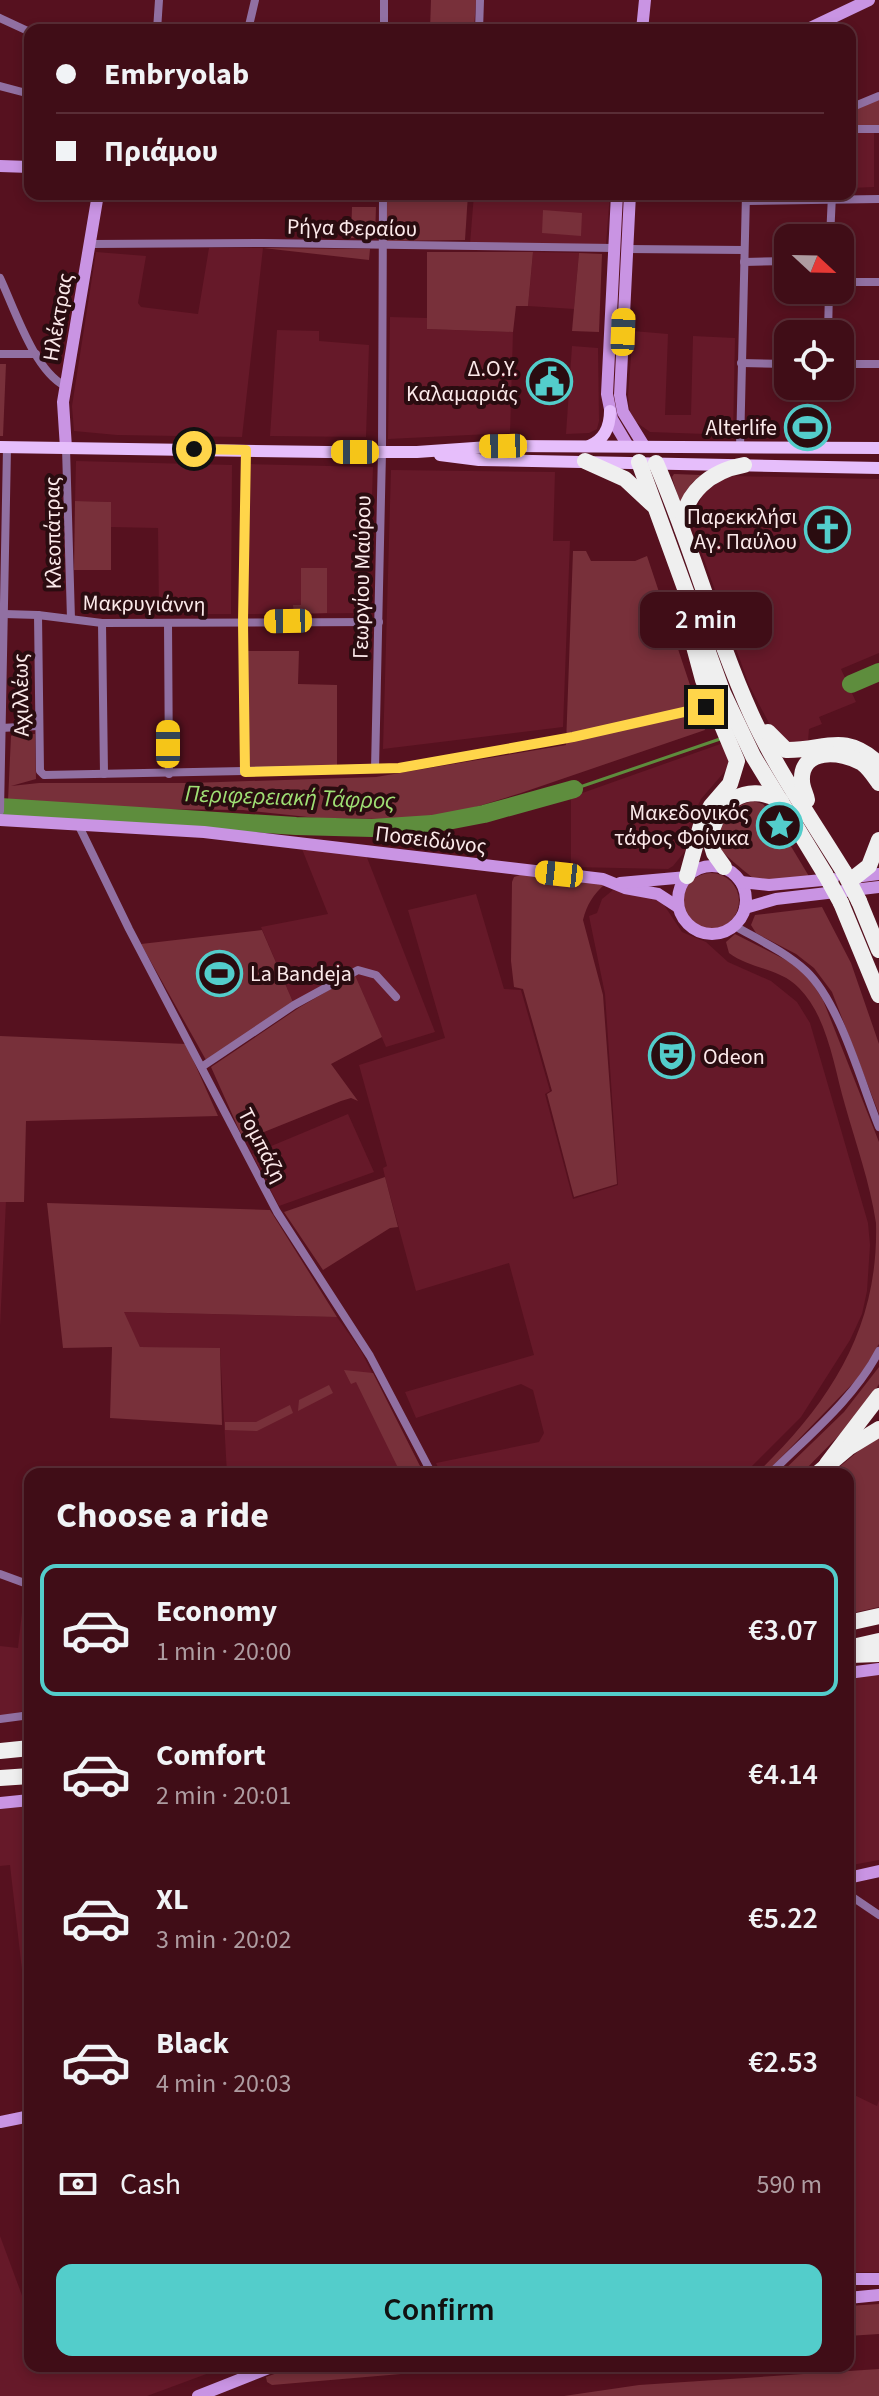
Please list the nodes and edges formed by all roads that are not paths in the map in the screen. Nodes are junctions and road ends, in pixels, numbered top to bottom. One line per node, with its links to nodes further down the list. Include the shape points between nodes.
1 (159, 0): 8 (street)
2 (255, 0): 9 (street)
3 (384, 0): 10 (street)
4 (480, 0): 11 (street)
5 (645, 0): 12 (street)
6 (869, 0): 13 (street)
7 (0, 18): 14 (street)
8 (157, 24)
9 (249, 24)
10 (384, 24)
11 (479, 24)
12 (643, 24)
13 (819, 24)
14 (24, 29)
15 (0, 86): 16 (street)
16 (24, 92)
17 (879, 96): 18 (street)
18 (856, 106)
19 (856, 129): 20 (street)
20 (879, 129)
21 (0, 166): 22 (street)
22 (24, 167)
23 (856, 198): 24 (street)
24 (879, 199)
25 (97, 200): 32 (street, Ηλέκτρας)
26 (383, 200): 33 (street, Γεωργίου Μαύρου)
27 (617, 200): 34 (street)
28 (629, 200): 34 (street)
29 (746, 200): 35 (street)
30 (832, 200): 31 (street)
31 (831, 224)
32 (91, 244): 33 (street, Ρήγα Φεραίου); 47 (street, Ηλέκτρας)
33 (383, 245): 34 (street, Ρήγα Φεραίου); 55 (street, Γεωργίου Μαύρου)
34 (620, 248): 35 (street, Ρήγα Φεραίου); 48 (street, via 607,371); 57 (street, via 621,404)
35 (744, 250): 37 (street)
36 (774, 261): 37 (street)
37 (744, 262): 43 (street)
38 (0, 278): 42 (street)
39 (854, 282): 40 (street)
40 (879, 282)
41 (0, 354): 42 (street)
42 (36, 354): 47 (street, via 51,377)
43 (741, 363): 44 (street); 52 (street)
44 (774, 364)
45 (854, 364): 46 (street)
46 (879, 364)
47 (65, 386): 51 (street, Ηλέκτρας)
48 (610, 411): 49 (street); 56 (main road, via 606,431)
49 (628, 446): 56 (main road); 57 (main road)
50 (4, 448): 51 (main road); 61 (street)
51 (66, 448): 54 (main road); 66 (street, Κλεοπάτρας)
52 (740, 448): 53 (main road); 57 (main road)
53 (879, 448)
54 (246, 450): 55 (main road); 67 (street)
55 (382, 452): 56 (main road, via 479,460); 68 (street, Γεωργίου Μαύρου)
56 (587, 454): 57 (main road); 60 (highway, via 628,481)
57 (646, 457): 58 (main road); 60 (highway); 62 (highway)
58 (744, 465): 59 (main road); 62 (highway, via 718,473 697,488 684,514)
59 (879, 468)
60 (660, 516): 63 (highway)
61 (3, 517): 64 (street)
62 (684, 537): 73 (highway)
63 (675, 559): 83 (highway, via 723,693); 91 (highway, via 697,661 737,761 730,784 699,829)
64 (4, 614): 65 (street, Μακρυγιάννη); 71 (street)
65 (38, 615): 66 (street, Μακρυγιάννη); 74 (street, Αχιλλέως)
66 (71, 619): 69 (street, Μακρυγιάννη)
67 (243, 622): 68 (street, Μακρυγιάννη); 70 (street, Μακρυγιάννη); 78 (street)
68 (379, 622): 77 (street, Γεωργίου Μαύρου)
69 (102, 623): 70 (street, Μακρυγιάννη); 79 (street)
70 (168, 623): 80 (street)
71 (2, 656): 75 (street)
72 (706, 707): 77 (street, via 573,737)
73 (754, 721): 76 (highway, via 786,750 838,744 858,749); 84 (highway)
74 (38, 726): 75 (street); 79 (street, Αχιλλέως, via 41,774)
75 (2, 728): 81 (street)
76 (879, 764)
77 (375, 769): 78 (street)
78 (245, 772): 80 (street)
79 (104, 774): 80 (street)
80 (169, 774)
81 (2, 783): 85 (street)
82 (879, 783): 84 (highway, via 856,760 815,756 801,780)
83 (782, 802): 89 (highway, via 749,792 723,809 710,840); 99 (highway, bridge, via 841,903)
84 (806, 809): 90 (highway)
85 (0, 811)
86 (0, 820): 87 (street, Ποσειδώνος)
87 (77, 823): 94 (street, Ποσειδώνος, via 355,849 603,879); 101 (street, Τομπάζη)
88 (879, 840): 92 (highway)
89 (724, 867): 91 (street, via 708,865); 93 (street)
90 (850, 874): 92 (highway, via 865,871); 93 (street, via 769,885); 98 (highway, bridge)
91 (687, 877): 94 (street); 95 (street)
92 (877, 878): 96 (street)
93 (741, 882): 96 (street)
94 (617, 885): 95 (street, Ποσειδώνος, via 658,894)
95 (678, 907): 97 (street, via 685,922 698,931 719,933)
96 (745, 908): 97 (street)
97 (733, 925): 102 (street, via 797,963 818,984 835,1013)
98 (879, 950)
99 (879, 995)
100 (396, 997): 101 (street, via 376,975 358,970)
101 (203, 1066): 106 (street, Τομπάζη, via 277,1212 370,1356)
102 (879, 1127)
103 (879, 1351): 107 (street, via 837,1408)
104 (879, 1396): 108 (highway)
105 (879, 1429): 109 (highway)
106 (429, 1468)
107 (776, 1468)
108 (823, 1468)
109 (823, 1468)
110 (0, 1574): 111 (street)
111 (24, 1583)
112 (879, 1616): 113 (highway)
113 (854, 1622)
114 (879, 1641): 115 (highway)
115 (854, 1647)
116 (879, 1654): 117 (highway)
117 (854, 1655)
118 (879, 1669): 119 (street)
119 (854, 1672)
120 (24, 1716): 121 (street)
121 (0, 1719)
122 (24, 1749): 123 (highway)
123 (0, 1751)
124 (24, 1776): 125 (highway)
125 (0, 1778)
126 (24, 1801): 127 (street)
127 (0, 1803)
128 (879, 1871): 129 (street)
129 (854, 1877)
130 (854, 1898): 131 (street)
131 (879, 1915)
132 (24, 2117): 133 (street)
133 (0, 2122)
134 (854, 2279): 135 (street)
135 (879, 2279)
136 (879, 2295): 137 (street)
137 (854, 2297)
138 (259, 2372): 139 (street)
139 (198, 2396)

